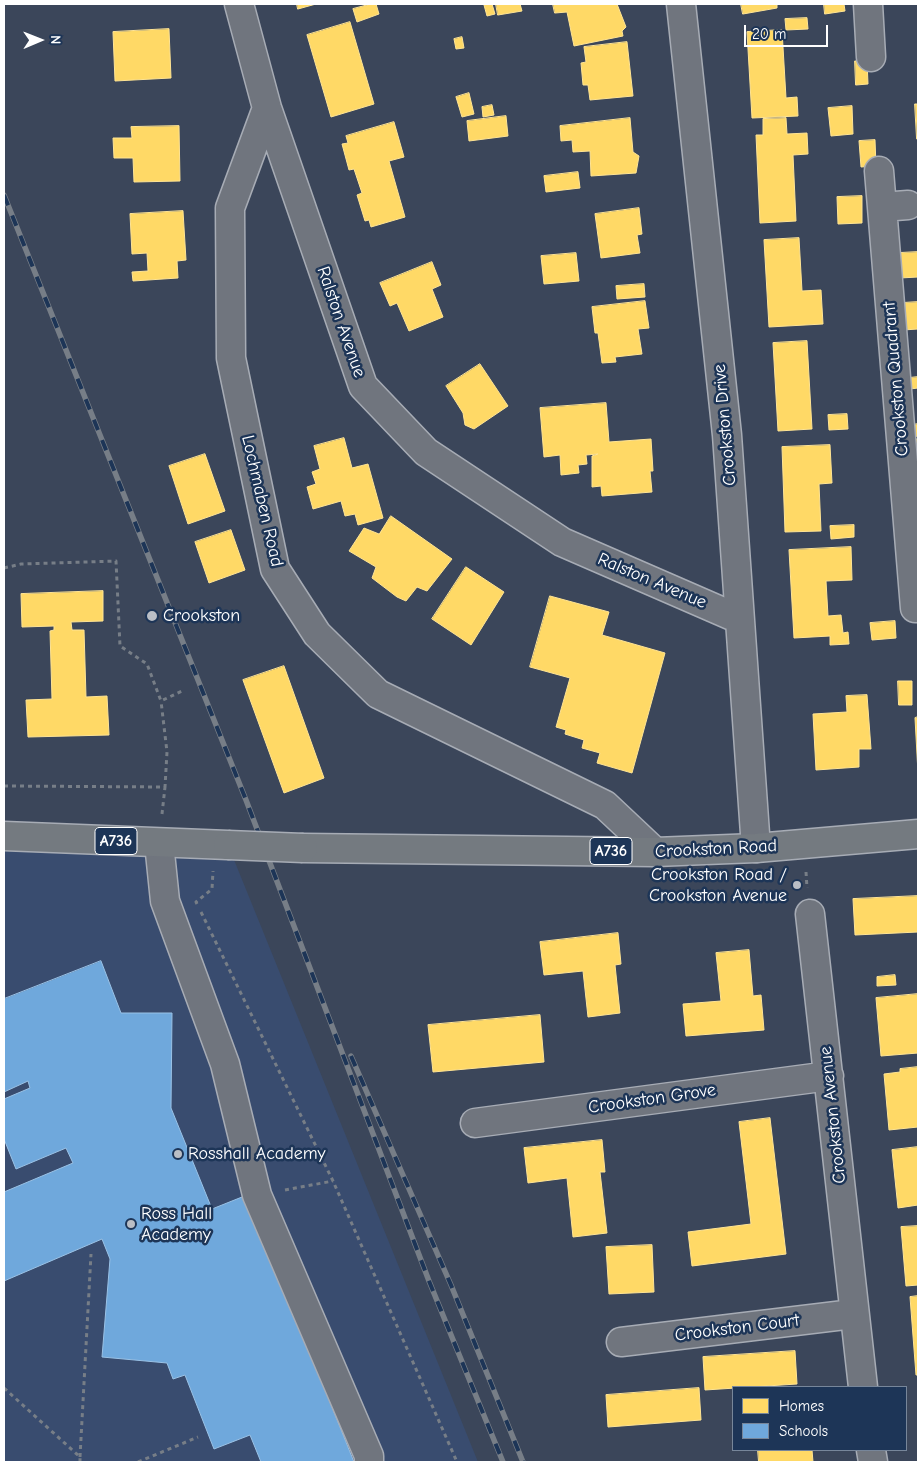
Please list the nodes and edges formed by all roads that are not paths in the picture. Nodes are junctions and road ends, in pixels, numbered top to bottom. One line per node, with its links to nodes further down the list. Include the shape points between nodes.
1 (239, 4): 5 (street, Ralston Avenue)
2 (681, 4): 8 (street, Crookston Drive, via 726,435)
3 (868, 4): 4 (street)
4 (871, 57)
5 (267, 108): 8 (street, Ralston Avenue, via 363,386 426,452 562,542); 13 (street, Lochmaben Road, via 230,208 231,358 275,569 317,634 378,694 605,805)
6 (879, 171): 7 (street, Crookston Quadrant, via 895,206 915,608)
7 (918, 608)
8 (739, 619): 12 (street, Crookston Drive)
9 (918, 834): 12 (main road, Crookston Road / A736)
10 (4, 836): 11 (main road, A736)
11 (159, 843): 13 (main road, Crookston Road / A736, bridge); 20 (street, via 165,901 225,1064 257,1196)
12 (756, 848): 13 (main road, Crookston Road / A736)
13 (655, 852)
14 (810, 914): 15 (street, Crookston Avenue)
15 (829, 1076): 16 (street, Crookston Grove); 17 (street, Crookston Avenue)
16 (475, 1122)
17 (854, 1314): 18 (street, Crookston Court); 19 (street, Crookston Avenue)
18 (620, 1342)
19 (863, 1386)
20 (369, 1462)

